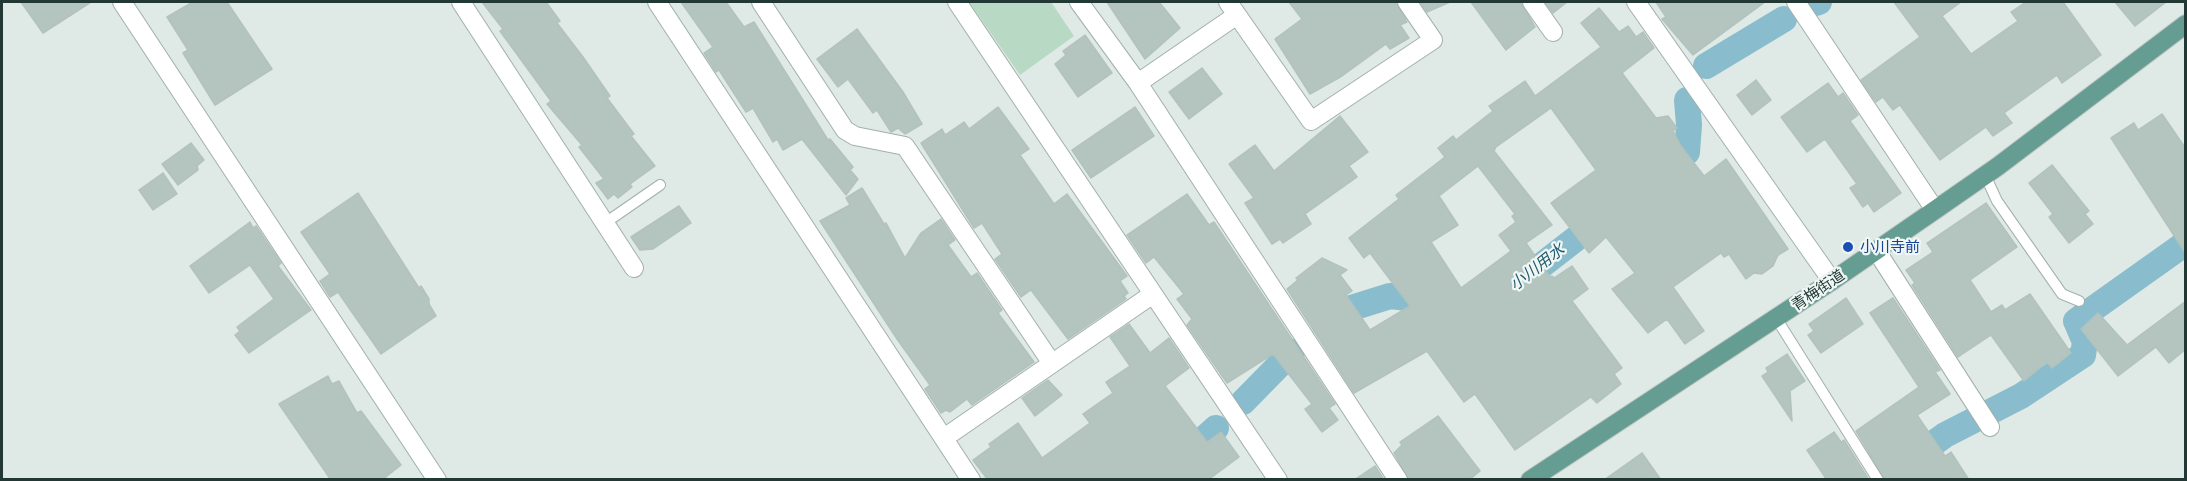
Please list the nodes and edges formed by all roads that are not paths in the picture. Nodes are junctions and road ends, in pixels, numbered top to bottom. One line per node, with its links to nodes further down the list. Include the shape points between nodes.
1 (122, 2): 29 (street)
2 (461, 2): 18 (street)
3 (657, 2): 27 (street)
4 (761, 2): 25 (street, via 845,130 855,136 905,146)
5 (957, 2): 22 (street)
6 (1079, 2): 14 (street)
7 (1407, 2): 11 (street, via 1433,40 1311,122)
8 (1532, 2): 13 (street)
9 (1636, 2): 21 (street)
10 (1796, 2): 17 (street)
11 (1233, 8): 14 (street)
12 (2186, 24): 15 (main road, 青梅街道)
13 (1552, 32)
14 (1138, 83): 32 (street)
15 (1985, 175): 17 (main road, 青梅街道); 23 (lane, via 1997,201 2062,294)
16 (660, 185): 18 (lane)
17 (1935, 210): 19 (main road, 青梅街道)
18 (604, 223): 20 (street)
19 (1876, 250): 21 (main road, 青梅街道); 26 (street)
20 (634, 268)
21 (1832, 281): 24 (main road, 青梅街道)
22 (1153, 294): 25 (street); 31 (street)
23 (2079, 301)
24 (1776, 318): 28 (lane); 33 (main road, 青梅街道)
25 (1051, 362): 27 (street)
26 (1990, 427)
27 (944, 438): 30 (street)
28 (1877, 479)
29 (437, 480)
30 (970, 480)
31 (1278, 480)
32 (1398, 480)
33 (1530, 480)

